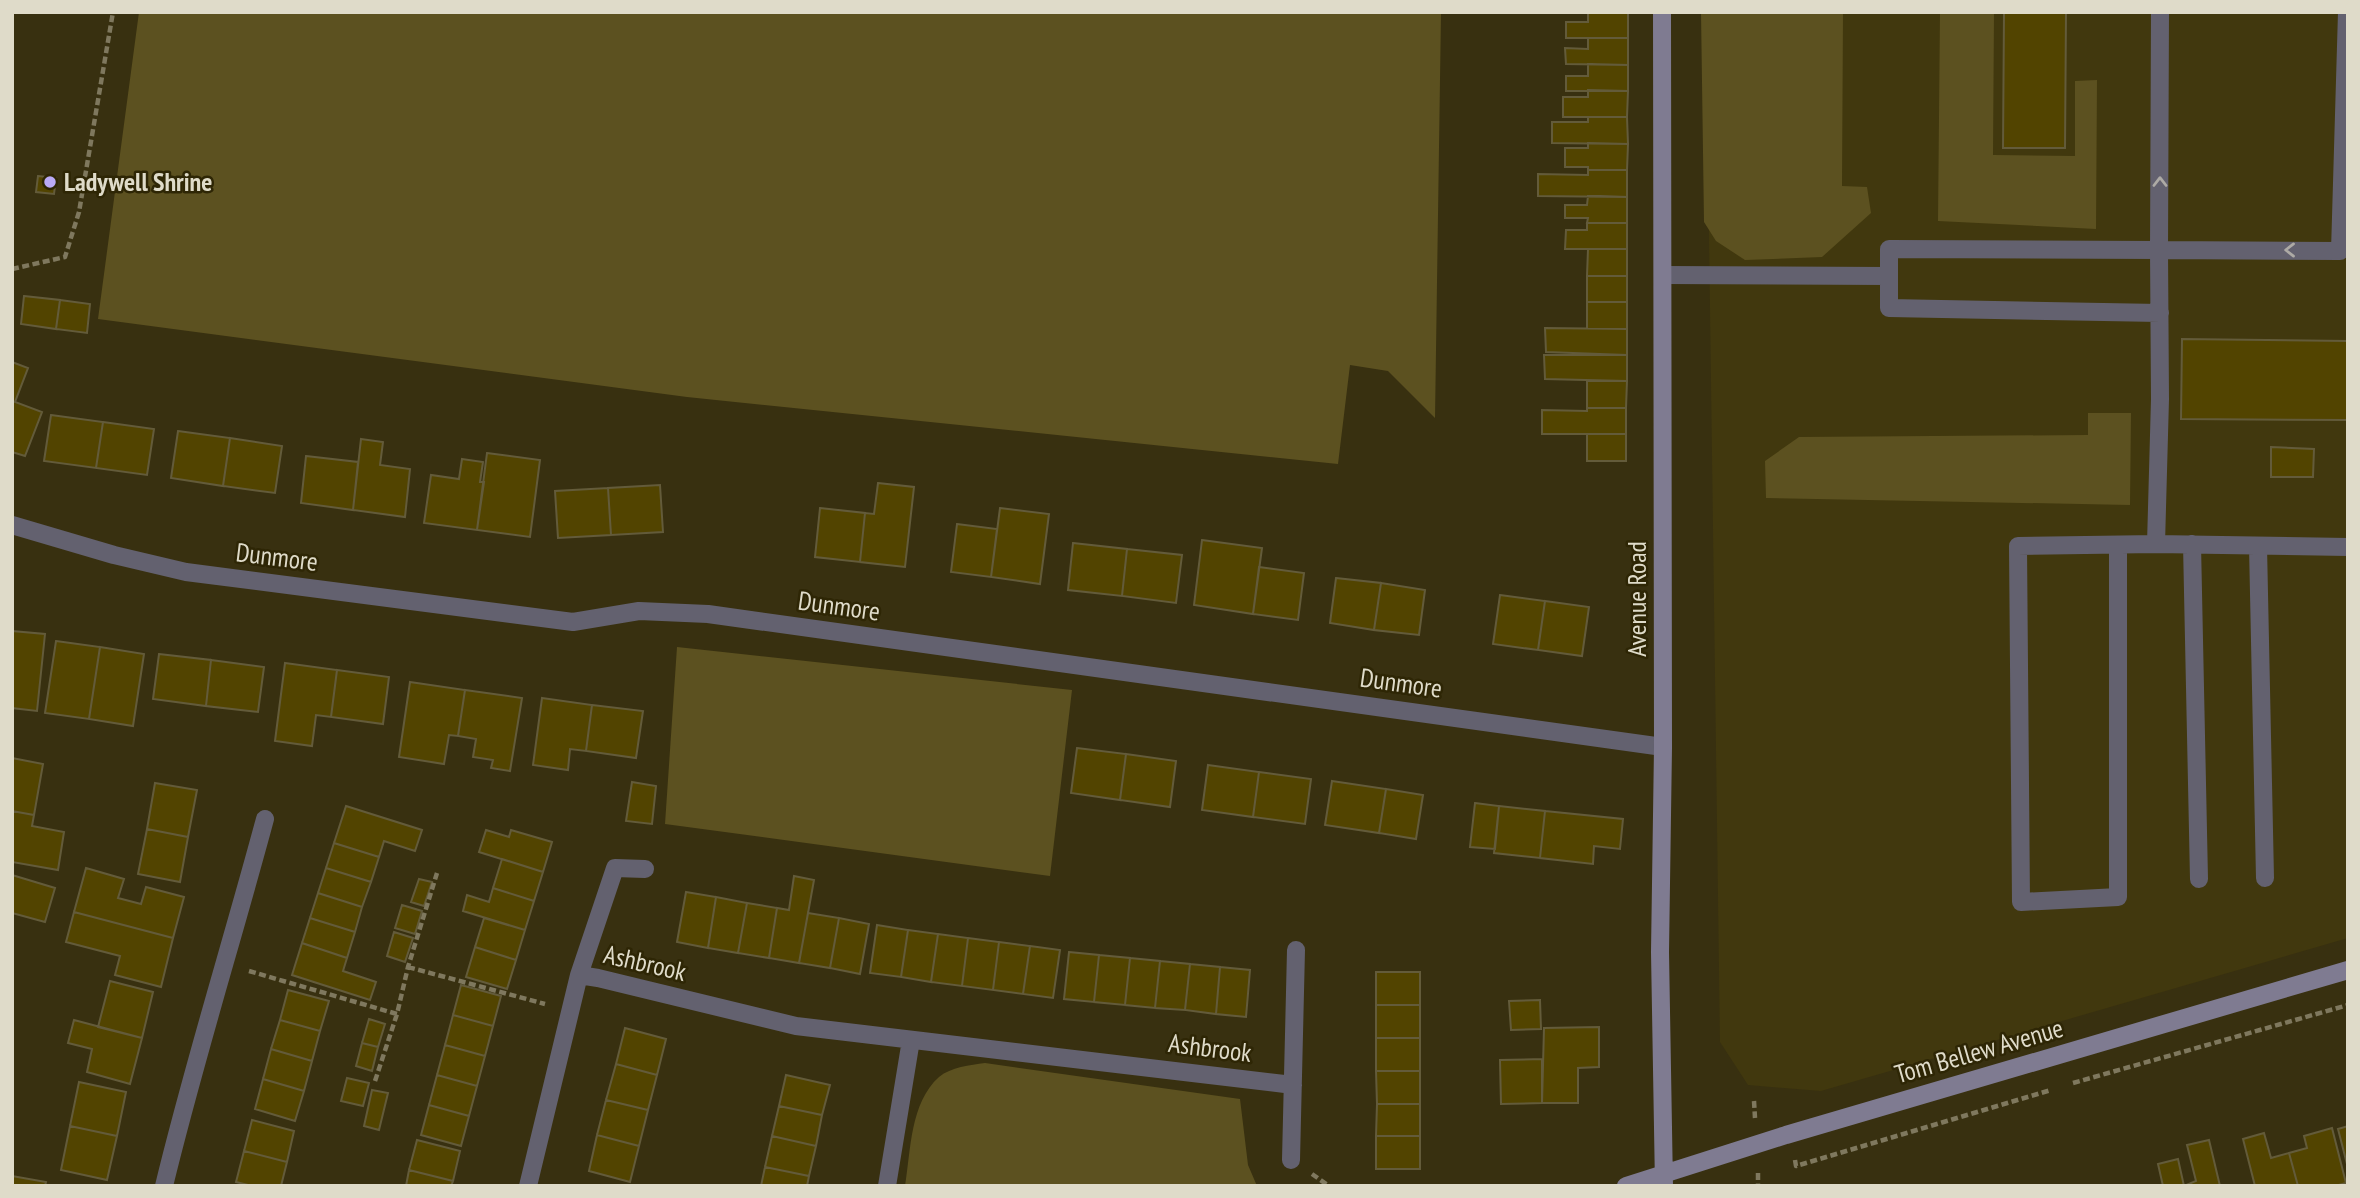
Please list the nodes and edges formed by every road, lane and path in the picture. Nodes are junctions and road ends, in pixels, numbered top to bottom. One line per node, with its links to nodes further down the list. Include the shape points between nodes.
1 (113, 12): 7 (path, via 79,212 65,257)
2 (1662, 12): 8 (street, Avenue Road)
3 (2160, 12): 5 (street, one-way to 3)
4 (2347, 12): 6 (street)
5 (2159, 250): 6 (street, one-way to 5); 9 (street, via 1889,249); 10 (street)
6 (2344, 251)
7 (12, 270)
8 (1663, 275): 9 (street); 17 (street, Avenue Road)
9 (1889, 276): 10 (street, via 1889,308)
10 (2160, 313): 12 (street)
11 (12, 526): 17 (street, Dunmore, via 186,572 573,622 639,611 708,614)
12 (2156, 544): 13 (street); 14 (street)
13 (2192, 544): 15 (street); 22 (street)
14 (2118, 545): 14 (street, via 2018,546 2021,902 2118,897)
15 (2258, 545): 16 (street); 21 (street)
16 (2348, 547)
17 (1663, 747): 36 (street, Avenue Road)
18 (265, 819): 24 (street)
19 (645, 869): 27 (street, via 615,867)
20 (437, 873): 25 (path)
21 (2265, 878)
22 (2199, 879)
23 (1296, 950): 33 (street)
24 (225, 964): 30 (path); 37 (street)
25 (408, 967): 29 (path); 30 (path)
26 (2348, 970): 34 (street, Tom Bellew Avenue)
27 (579, 975): 29 (street, Ashbrook); 31 (street, Ashbrook, via 796,1026)
28 (2348, 1005): 34 (path, via 1797,1166)
29 (570, 1010): 38 (street, Ashbrook)
30 (397, 1013): 32 (path)
31 (911, 1040): 33 (street, Ashbrook); 39 (street)
32 (375, 1081)
33 (1293, 1085): 35 (street)
34 (1786, 1135): 36 (street, Tom Bellew Avenue)
35 (1291, 1160)
36 (1664, 1180): 40 (street, Tom Bellew Avenue)
37 (164, 1186)
38 (528, 1186)
39 (887, 1186)
40 (1626, 1186)

